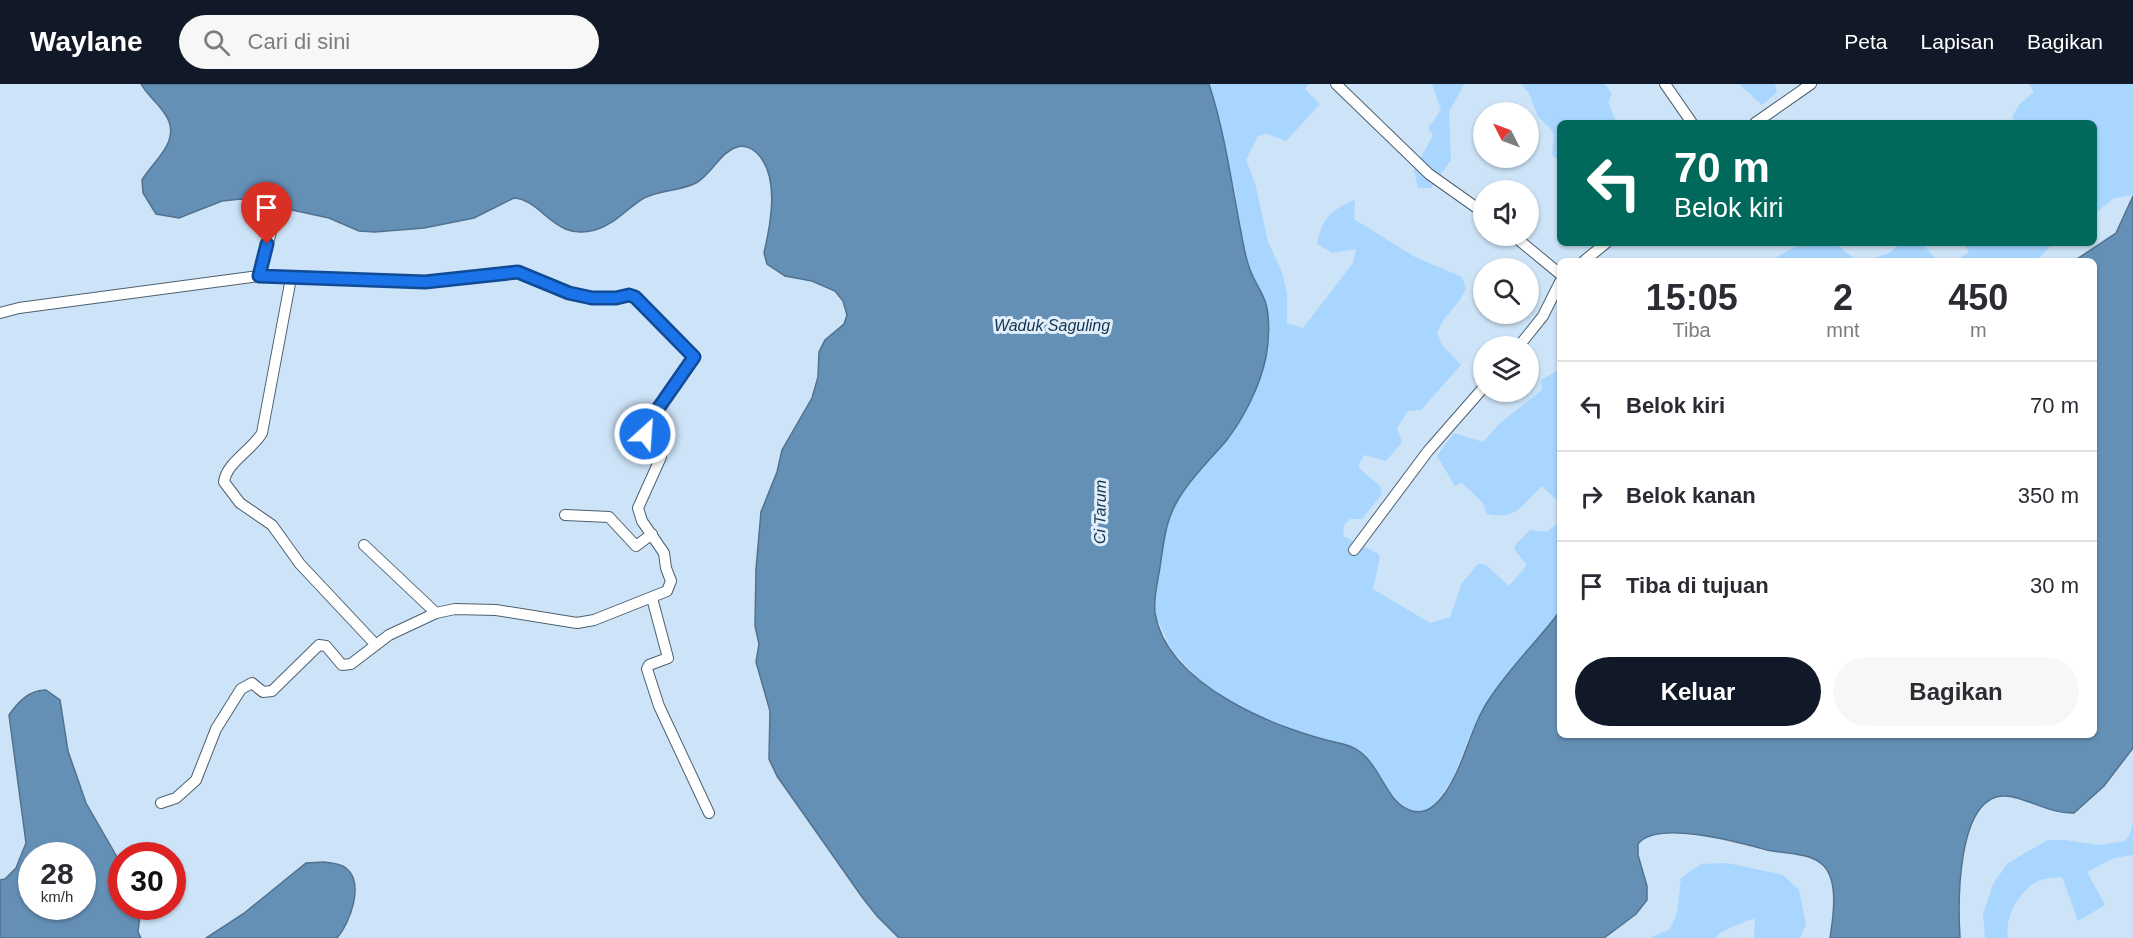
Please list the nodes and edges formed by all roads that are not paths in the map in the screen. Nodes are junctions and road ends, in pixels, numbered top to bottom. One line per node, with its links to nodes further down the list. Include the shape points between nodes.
1 (1336, 84): 6 (street, via 1422,167)
2 (1665, 84): 4 (street)
3 (1811, 84): 5 (street)
4 (1690, 120)
5 (1759, 120)
6 (1473, 205)
7 (272, 228): 12 (street)
8 (1526, 246): 11 (street)
9 (1602, 246): 10 (street)
10 (1588, 258)
11 (1557, 272)
12 (259, 276): 13 (street); 15 (street)
13 (291, 278): 19 (street, via 425,282 518,272 585,297 635,297 694,357 645,434 661,457 638,508); 24 (street, via 261,434 230,468 225,482 240,503 272,525 300,564)
14 (1557, 288): 16 (street)
15 (0, 313)
16 (1527, 336)
17 (1473, 400): 21 (street, via 1428,451)
18 (565, 514): 19 (street, via 609,517 634,546)
19 (652, 534): 22 (street, via 662,546 671,581 668,591)
20 (364, 545): 23 (street)
21 (1354, 550)
22 (652, 598): 23 (street, via 594,620 577,622 496,610 454,609); 26 (street, via 668,656 647,669 659,706)
23 (436, 613): 24 (street, via 408,624)
24 (376, 645): 25 (street, via 346,665 326,646 319,645 272,691 263,692 257,685 247,684 216,729 196,780 176,798)
25 (161, 803)
26 (709, 813)

